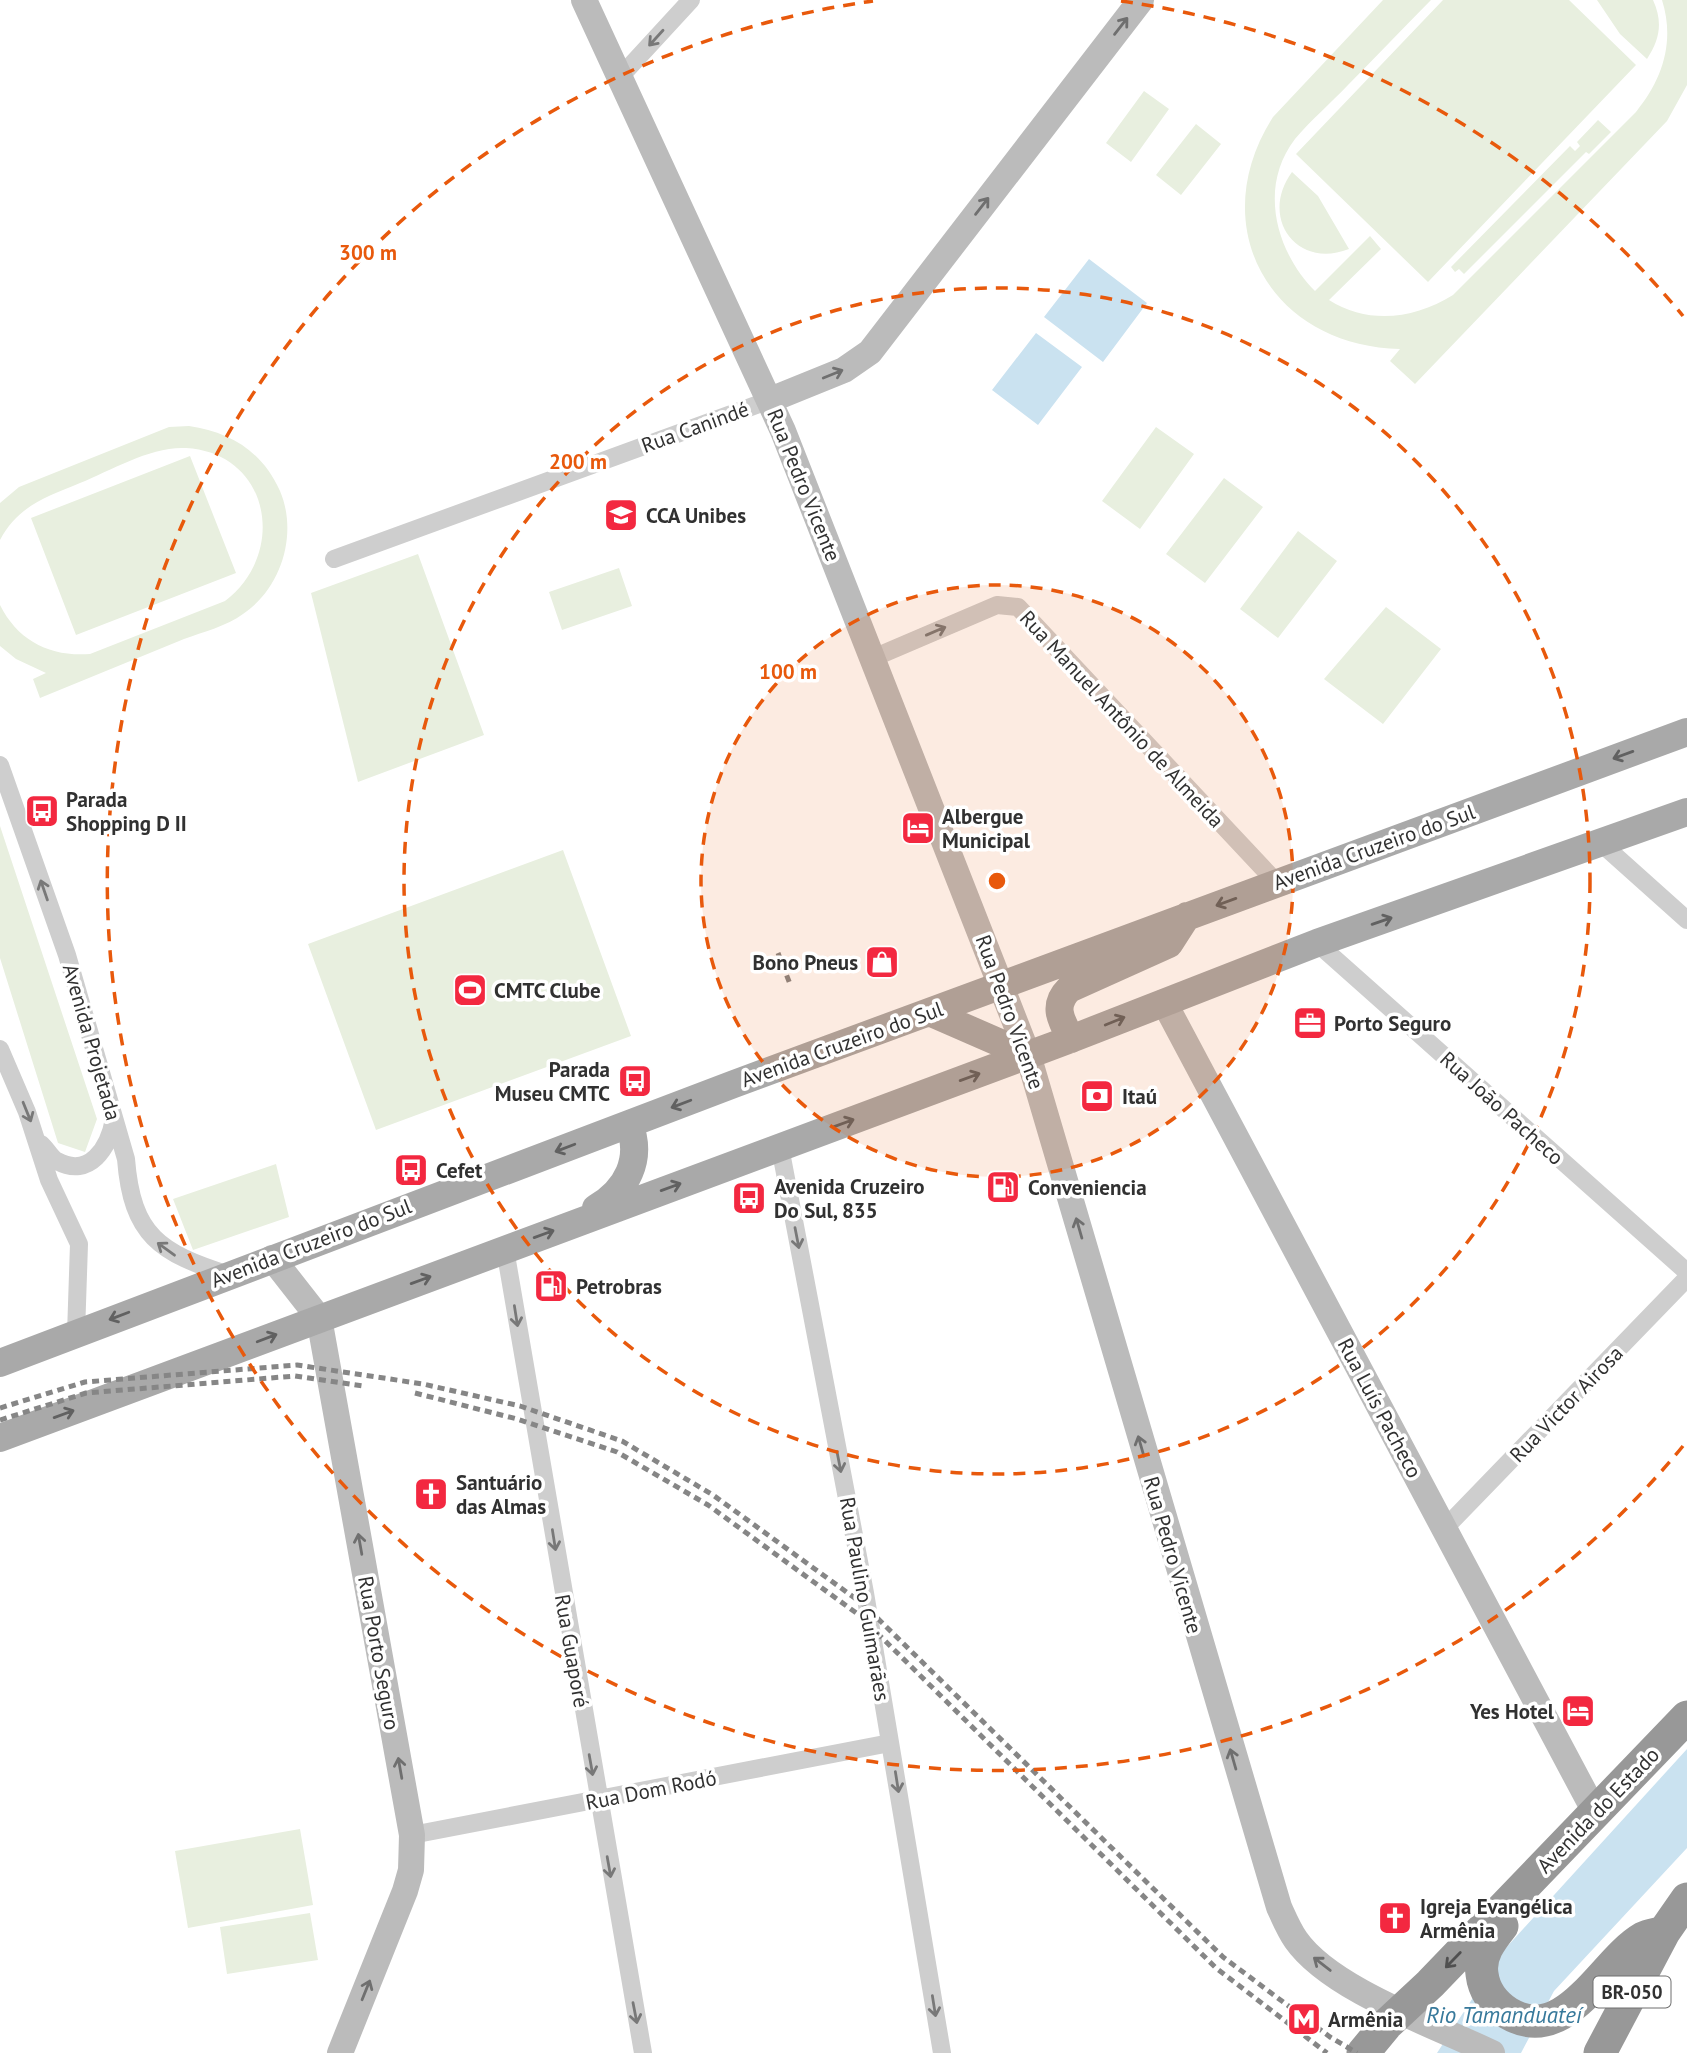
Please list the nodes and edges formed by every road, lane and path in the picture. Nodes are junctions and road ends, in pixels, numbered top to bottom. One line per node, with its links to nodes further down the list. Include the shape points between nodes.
1 (584, 0): 4 (street, Rua Pedro Vicente)
2 (691, 0): 4 (street, one-way to 4)
3 (1141, 0): 5 (street, Rua Canindé, one-way to 3, via 844,370 870,352)
4 (621, 76): 5 (street, Rua Pedro Vicente)
5 (770, 400): 6 (street, Rua Canindé); 7 (street, Rua Pedro Vicente)
6 (334, 559)
7 (873, 658): 12 (street, Rua Manuel Antônio de Almeida, one-way to 12, via 997,605 1018,607); 16 (street, Rua Pedro Vicente)
8 (1687, 732): 12 (main road, Avenida Cruzeiro do Sul, one-way to 12)
9 (0, 765): 22 (street, Avenida Projetada, one-way to 9, via 67,954)
10 (1687, 812): 11 (main road)
11 (1602, 844): 14 (street); 15 (main road, one-way to 11)
12 (1277, 883): 13 (main road, Avenida Cruzeiro do Sul, one-way to 13)
13 (1187, 916): 16 (main road, Avenida Cruzeiro do Sul); 19 (main road, via 1169,944 1062,996 1060,1017)
14 (1687, 920)
15 (1317, 943): 17 (main road); 29 (street, Rua João Pacheco)
16 (1001, 984): 18 (main road, Avenida Cruzeiro do Sul); 21 (street, Rua Pedro Vicente)
17 (1164, 1002): 19 (main road, one-way to 17); 36 (street, Rua Luís Pacheco)
18 (929, 1012): 21 (main road); 23 (main road, Avenida Cruzeiro do Sul, one-way to 23)
19 (1071, 1039): 21 (main road)
20 (0, 1049): 24 (street, one-way to 24)
21 (1028, 1055): 25 (main road, one-way to 21); 45 (street, Rua Pedro Vicente, one-way to 21, via 1363,1992 1312,1956 1297,1941 1279,1907)
22 (114, 1117): 24 (street, via 105,1149 94,1161 79,1165 56,1160); 30 (street, Avenida Projetada, one-way to 22, via 174,1255 154,1240 128,1186)
23 (629, 1124): 26 (main road, via 634,1154 629,1176 615,1195); 28 (main road, Avenida Cruzeiro do Sul, one-way to 28)
24 (37, 1138): 33 (street, via 49,1180 79,1244)
25 (780, 1147): 26 (main road, one-way to 25); 38 (street, Rua Paulino Guimarães, one-way to 38)
26 (584, 1220): 27 (main road, one-way to 26)
27 (505, 1249): 32 (main road, one-way to 27); 39 (street, Rua Guaporé, one-way to 39)
28 (272, 1258): 30 (main road, Avenida Cruzeiro do Sul); 32 (street, Rua Porto Seguro)
29 (1687, 1272)
30 (229, 1275): 33 (main road, Avenida Cruzeiro do Sul, one-way to 33)
31 (1687, 1279): 36 (street, Rua Victor Airosa)
32 (319, 1318): 35 (main road, one-way to 32); 41 (street, Rua Porto Seguro, one-way to 32)
33 (76, 1334): 34 (main road, Avenida Cruzeiro do Sul)
34 (0, 1363)
35 (0, 1438)
36 (1444, 1529): 40 (street, Rua Luís Pacheco)
37 (1687, 1717): 40 (highway, Avenida do Estado)
38 (890, 1744): 39 (street, Rua Dom Rodó); 48 (street, Rua Paulino Guimarães, one-way to 48)
39 (597, 1800): 41 (street, Rua Dom Rodó); 47 (street, Rua Guaporé, one-way to 47)
40 (1596, 1814): 42 (highway, Avenida do Estado)
41 (412, 1835): 46 (street, Rua Porto Seguro, one-way to 41, via 405,1891)
42 (1519, 1892): 44 (highway, via 1519,1904 1488,1945 1481,1970 1493,2000 1520,2018 1553,2018 1570,2008 1643,1938); 45 (highway, Avenida do Estado, one-way to 45)
43 (1687, 1899): 44 (highway, BR-050)
44 (1664, 1932): 51 (highway, BR-050)
45 (1401, 2010): 49 (highway, Avenida do Estado); 50 (street, Rua Pedro Vicente)
46 (340, 2053)
47 (643, 2053)
48 (942, 2053)
49 (1363, 2053)
50 (1492, 2053)
51 (1600, 2053)

